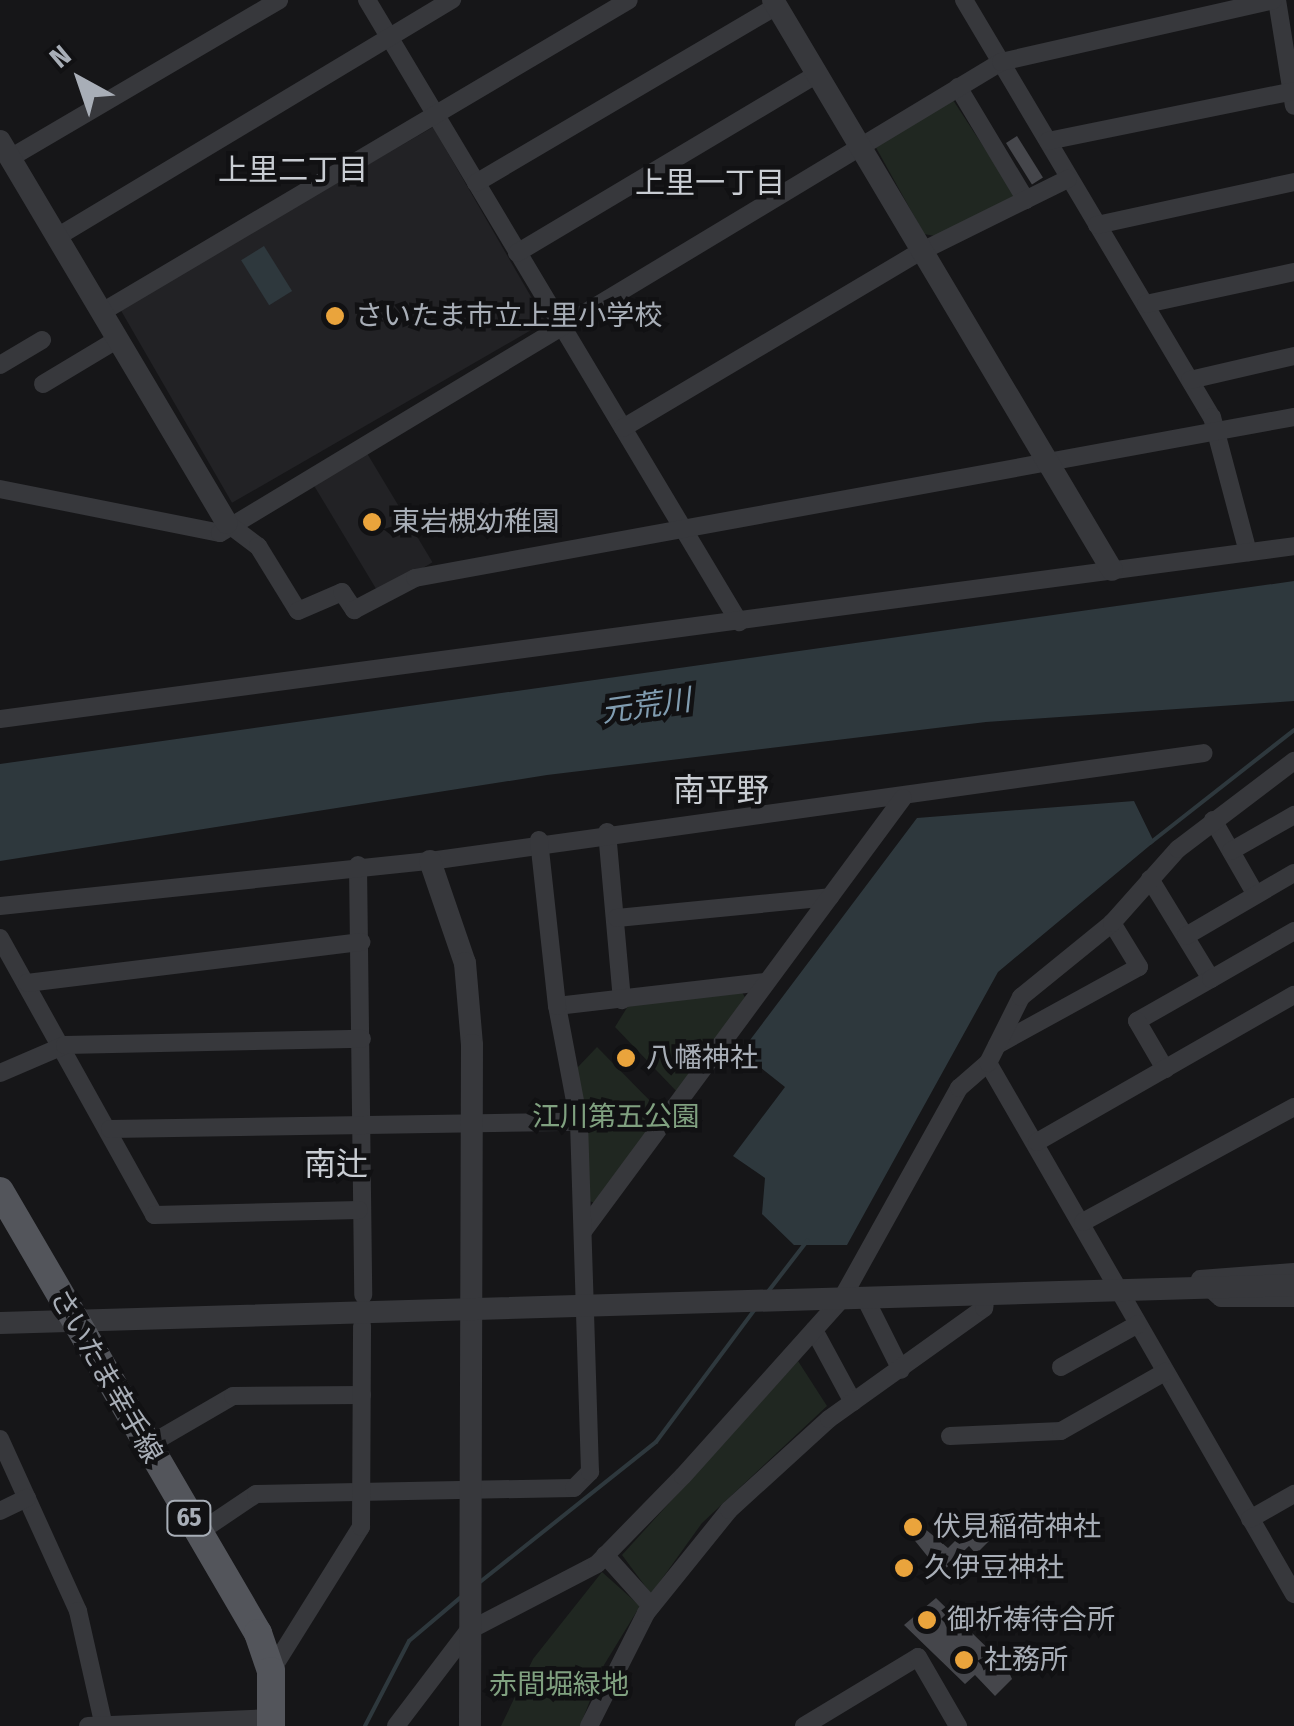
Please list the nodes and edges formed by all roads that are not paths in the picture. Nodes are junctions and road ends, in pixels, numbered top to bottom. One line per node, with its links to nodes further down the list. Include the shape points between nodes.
1 (279, 0): 17 (street)
2 (368, 0): 9 (street)
3 (452, 0): 9 (street)
4 (629, 0): 14 (street)
5 (964, 0): 10 (street)
6 (1278, 0): 7 (street); 10 (street); 13 (street)
7 (1294, 1)
8 (775, 3): 11 (street); 20 (street)
9 (389, 37): 14 (street); 23 (street)
10 (1001, 62): 12 (street); 15 (street)
11 (817, 74): 16 (street); 25 (street)
12 (958, 87): 16 (street); 21 (street)
13 (1293, 96): 15 (street)
14 (436, 115): 20 (street); 28 (street)
15 (1048, 141): 18 (street)
16 (857, 145): 24 (street); 29 (street)
17 (5, 150): 23 (street)
18 (1068, 179): 21 (street); 22 (street)
19 (1294, 182): 22 (street)
20 (476, 183): 25 (street)
21 (1026, 200): 24 (street)
22 (1096, 225): 27 (street)
23 (57, 237): 28 (street)
24 (920, 252): 37 (street); 39 (street)
25 (517, 253): 29 (street)
26 (1294, 272): 27 (street)
27 (1146, 304): 34 (street)
28 (102, 312): 30 (street)
29 (560, 326): 37 (street); 41 (street)
30 (118, 339): 35 (street); 41 (street)
31 (42, 340): 33 (street)
32 (1294, 356): 34 (street)
33 (0, 366)
34 (1190, 380): 38 (street)
35 (43, 384)
36 (1294, 417): 38 (street)
37 (623, 428): 42 (street)
38 (1217, 431): 39 (street); 44 (street)
39 (1047, 462): 42 (street); 45 (street)
40 (0, 489): 41 (street, via 207,536)
41 (227, 523): 42 (street, via 258,546 306,612 342,592 354,610 415,578)
42 (684, 530): 46 (street)
43 (1294, 546): 44 (street)
44 (1248, 552): 45 (street)
45 (1112, 570): 46 (street)
46 (739, 622): 47 (street)
47 (0, 719)
48 (1204, 753): 50 (street)
49 (1294, 761): 52 (street)
50 (903, 798): 53 (street); 61 (street)
51 (1294, 815): 55 (street)
52 (1214, 820): 55 (street); 59 (street)
53 (606, 832): 54 (street); 63 (street)
54 (539, 840): 56 (street); 74 (street)
55 (1231, 851): 60 (street)
56 (430, 860): 57 (street); 84 (street, via 465,962)
57 (358, 864): 62 (street); 68 (street)
58 (1294, 873): 60 (street)
59 (1150, 879): 64 (street); 66 (street)
60 (1256, 895): 66 (street)
61 (830, 897): 63 (street); 70 (street)
62 (0, 906)
63 (616, 918): 73 (street)
64 (1112, 922): 77 (street, via 1021,997); 77 (street, via 1139,967)
65 (1294, 932): 69 (street)
66 (1186, 936): 69 (street)
67 (0, 938): 71 (street)
68 (362, 942): 71 (street); 75 (street)
69 (1210, 979): 79 (street, via 1137,1022)
70 (766, 982): 73 (street); 90 (street)
71 (26, 983): 76 (street)
72 (1294, 995): 79 (street)
73 (622, 1000): 74 (street)
74 (557, 1006): 83 (street)
75 (362, 1039): 76 (street); 82 (street)
76 (65, 1045): 80 (street); 85 (street)
77 (997, 1045): 78 (street)
78 (988, 1063): 86 (street); 99 (street, via 959,1088)
79 (1164, 1069): 86 (street)
80 (0, 1073)
81 (1293, 1110): 89 (street)
82 (362, 1122): 84 (street); 85 (street); 88 (street)
83 (579, 1122): 84 (street); 90 (street)
84 (470, 1125): 101 (street)
85 (110, 1129): 88 (street, via 154,1215)
86 (1038, 1142): 89 (street)
87 (0, 1190): 103 (main road, さいたま幸手線 / 65)
88 (359, 1210): 96 (street)
89 (1083, 1222): 93 (street)
90 (584, 1230): 102 (street)
91 (1294, 1272): 94 (street, via 1201,1278)
92 (1294, 1284): 95 (street)
93 (1117, 1287): 94 (street); 97 (street); 105 (street)
94 (1171, 1289): 95 (street)
95 (1210, 1289): 98 (street, via 1221,1298)
96 (363, 1295)
97 (986, 1296): 100 (street); 109 (street, via 984,1308)
98 (1294, 1298)
99 (841, 1300): 100 (street); 102 (street); 107 (street)
100 (866, 1300): 109 (street)
101 (469, 1310): 102 (street); 103 (street); 116 (street)
102 (585, 1310): 116 (street, via 590,1472 574,1488)
103 (72, 1320): 104 (street); 115 (main road, さいたま幸手線 / 65)
104 (0, 1323)
105 (1138, 1324): 108 (street); 110 (street)
106 (362, 1326): 111 (street)
107 (814, 1330): 112 (street); 123 (street)
108 (1061, 1367)
109 (901, 1370): 112 (street)
110 (1164, 1372): 113 (street, via 1061,1432); 121 (street)
111 (362, 1394): 115 (street, via 234,1396); 117 (street)
112 (853, 1402): 125 (street, via 764,1474)
113 (950, 1436)
114 (0, 1439): 119 (street)
115 (147, 1446): 122 (main road, さいたま幸手線 / 65)
116 (465, 1488): 117 (street); 126 (street)
117 (360, 1491): 122 (street, via 256,1494); 127 (street, via 361,1526 352,1546)
118 (1294, 1494): 121 (street)
119 (27, 1498): 120 (street); 129 (street, via 78,1611)
120 (0, 1511)
121 (1250, 1519): 124 (street)
122 (198, 1532): 127 (main road, さいたま幸手線 / 65)
123 (605, 1556): 125 (street); 126 (street)
124 (1294, 1594)
125 (651, 1606): 132 (street)
126 (468, 1631): 130 (street); 131 (street)
127 (271, 1671): 128 (main road, さいたま幸手線 / 65)
128 (271, 1722): 129 (street)
129 (98, 1725)
130 (396, 1726)
131 (470, 1726)
132 (589, 1726)
133 (804, 1726): 134 (street, via 918,1657)
134 (958, 1726)

